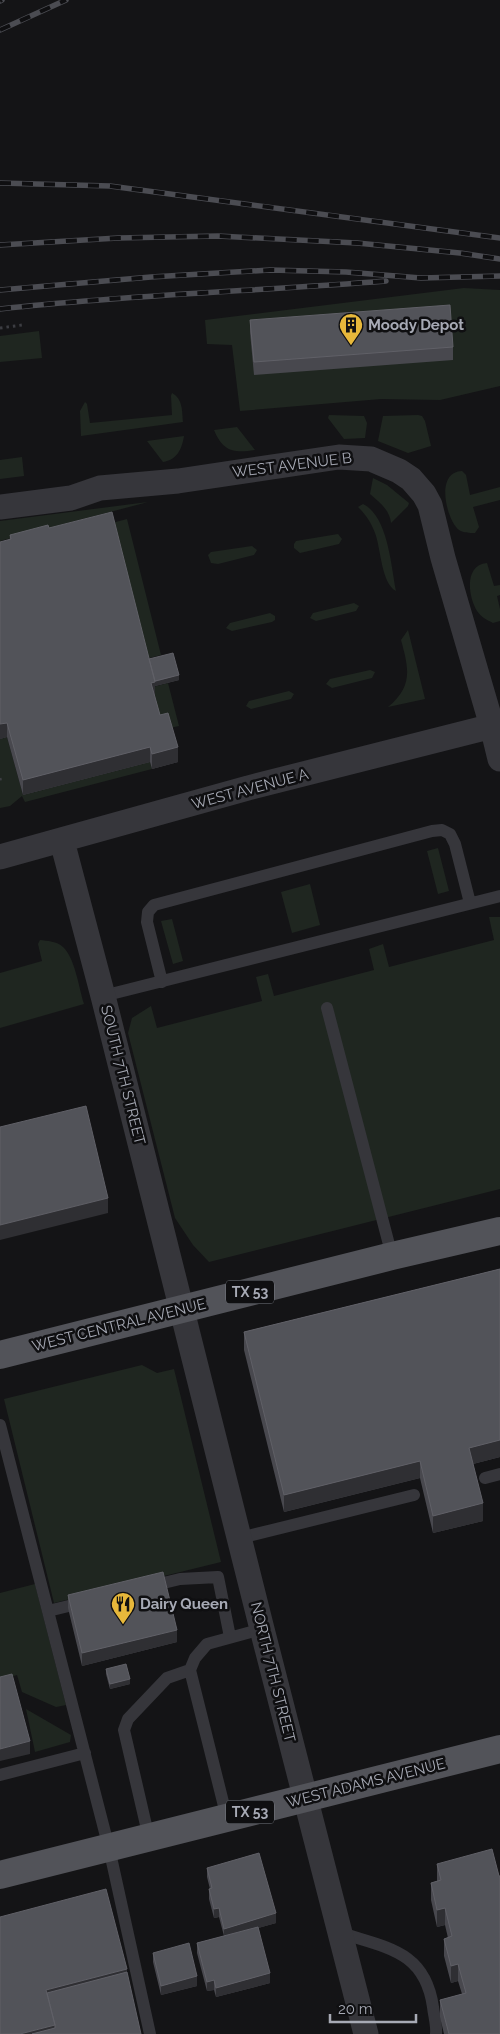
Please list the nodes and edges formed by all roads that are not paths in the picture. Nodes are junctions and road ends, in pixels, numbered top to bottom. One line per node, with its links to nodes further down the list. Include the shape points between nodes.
1 (0, 507): 2 (street, WEST AVENUE B, via 71,498 100,488 178,481 339,457 371,458 411,480 430,505 443,558)
2 (496, 725): 3 (street, WEST AVENUE B); 4 (street, WEST AVENUE A, via 248,788)
3 (500, 759)
4 (62, 841): 5 (street, WEST AVENUE A); 9 (street, SOUTH 7TH STREET)
5 (0, 857)
6 (500, 896): 7 (lane)
7 (470, 903): 8 (lane); 8 (lane, via 453,839 442,830 432,831 154,905 148,912 147,922)
8 (162, 982): 9 (lane)
9 (103, 996): 13 (street, SOUTH 7TH STREET)
10 (327, 1008): 12 (lane)
11 (500, 1231): 12 (main road, WEST CENTRAL AVENUE / TX 53)
12 (392, 1256): 13 (main road, WEST CENTRAL AVENUE / TX 53)
13 (182, 1309): 14 (main road, WEST CENTRAL AVENUE / TX 53); 19 (street, NORTH 7TH STREET)
14 (0, 1355)
15 (0, 1425): 22 (lane)
16 (500, 1474): 17 (lane)
17 (484, 1478)
18 (414, 1495): 19 (lane)
19 (240, 1538): 23 (street, NORTH 7TH STREET)
20 (142, 1588): 24 (lane, via 180,1579 218,1577)
21 (95, 1599): 22 (lane)
22 (48, 1611): 27 (lane)
23 (262, 1629): 24 (lane); 29 (street, NORTH 7TH STREET)
24 (230, 1637): 25 (lane, via 207,1644)
25 (190, 1670): 30 (lane); 31 (lane, via 167,1678 128,1719 124,1730)
26 (500, 1749): 29 (main road, WEST ADAMS AVENUE / TX 53)
27 (85, 1753): 28 (lane); 32 (lane)
28 (0, 1775)
29 (306, 1798): 30 (main road, WEST ADAMS AVENUE / TX 53); 34 (street, NORTH 7TH STREET)
30 (227, 1818): 31 (main road, WEST ADAMS AVENUE / TX 53)
31 (149, 1838): 32 (main road, WEST ADAMS AVENUE / TX 53)
32 (110, 1848): 33 (main road, WEST ADAMS AVENUE / TX 53); 35 (lane)
33 (0, 1875)
34 (341, 1933): 36 (street, NORTH 7TH STREET); 37 (lane, via 393,1950 422,1972 430,1991)
35 (150, 2034)
36 (366, 2034)
37 (436, 2034)

